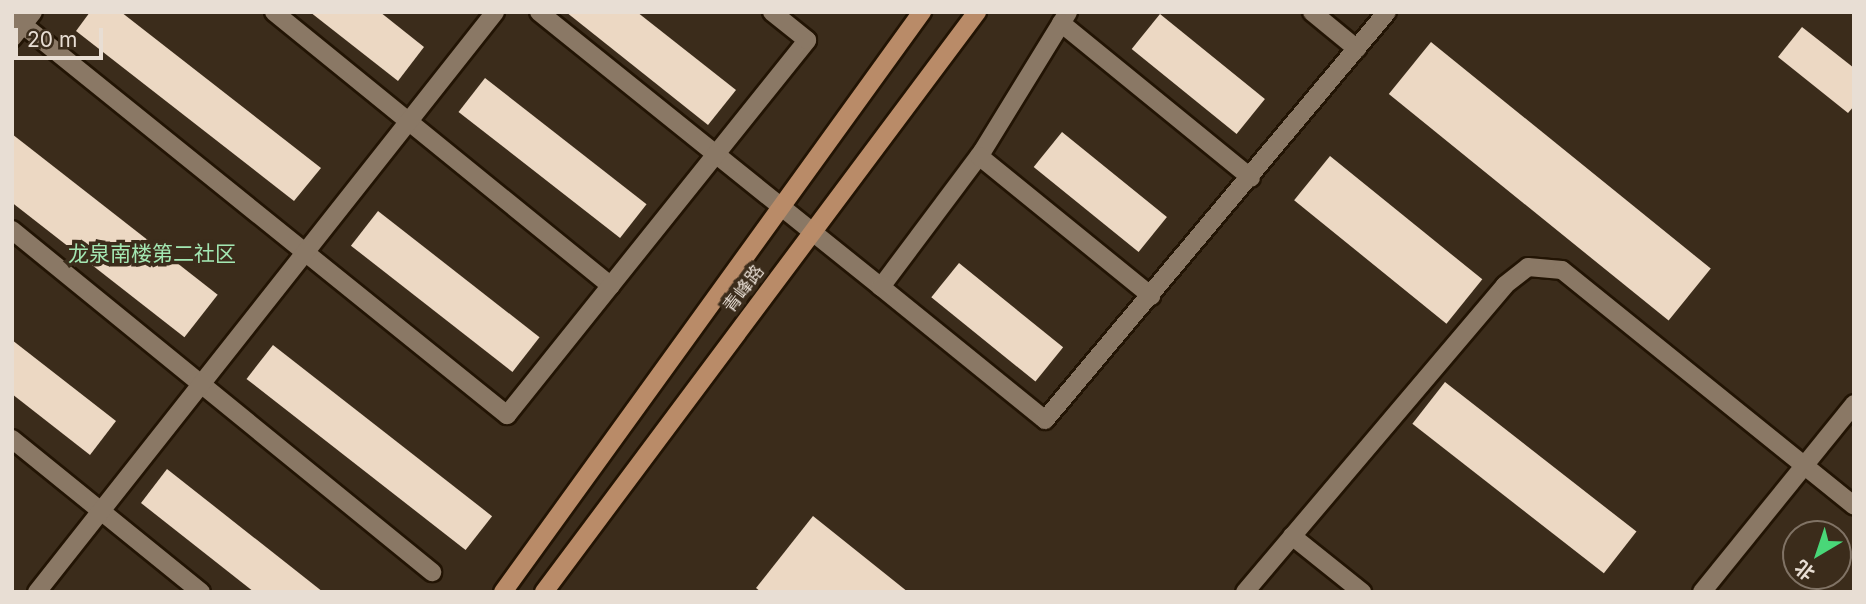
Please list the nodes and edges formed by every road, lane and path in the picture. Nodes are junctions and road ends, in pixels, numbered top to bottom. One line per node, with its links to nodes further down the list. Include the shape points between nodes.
1 (274, 12): 12 (lane)
2 (495, 12): 12 (lane)
3 (539, 12): 13 (lane)
4 (772, 12): 13 (lane, via 807,40)
5 (922, 12): 31 (main road, 青峰路)
6 (977, 12): 32 (main road, 青峰路)
7 (1312, 12): 11 (lane)
8 (1387, 12): 11 (lane)
9 (1065, 18): 14 (lane); 15 (lane)
10 (20, 23): 17 (lane)
11 (1357, 49): 15 (lane)
12 (408, 121): 17 (lane); 18 (lane)
13 (717, 155): 18 (lane); 19 (lane)
14 (979, 156): 19 (lane); 20 (lane)
15 (1251, 178): 20 (lane)
16 (12, 230): 21 (lane)
17 (304, 253): 18 (lane, via 508,415); 21 (lane)
18 (611, 286)
19 (881, 287): 20 (lane, via 1045,420)
20 (1151, 296)
21 (201, 384): 26 (lane); 28 (lane)
22 (1854, 404): 24 (lane)
23 (12, 439): 26 (lane)
24 (1804, 466): 25 (lane); 27 (lane, via 1562,270 1528,267 1505,285); 35 (lane)
25 (1854, 506)
26 (101, 511): 29 (lane); 30 (lane)
27 (1292, 536): 33 (lane); 34 (lane)
28 (432, 572)
29 (37, 592)
30 (201, 592)
31 (503, 592)
32 (544, 592)
33 (1245, 592)
34 (1362, 592)
35 (1702, 592)

